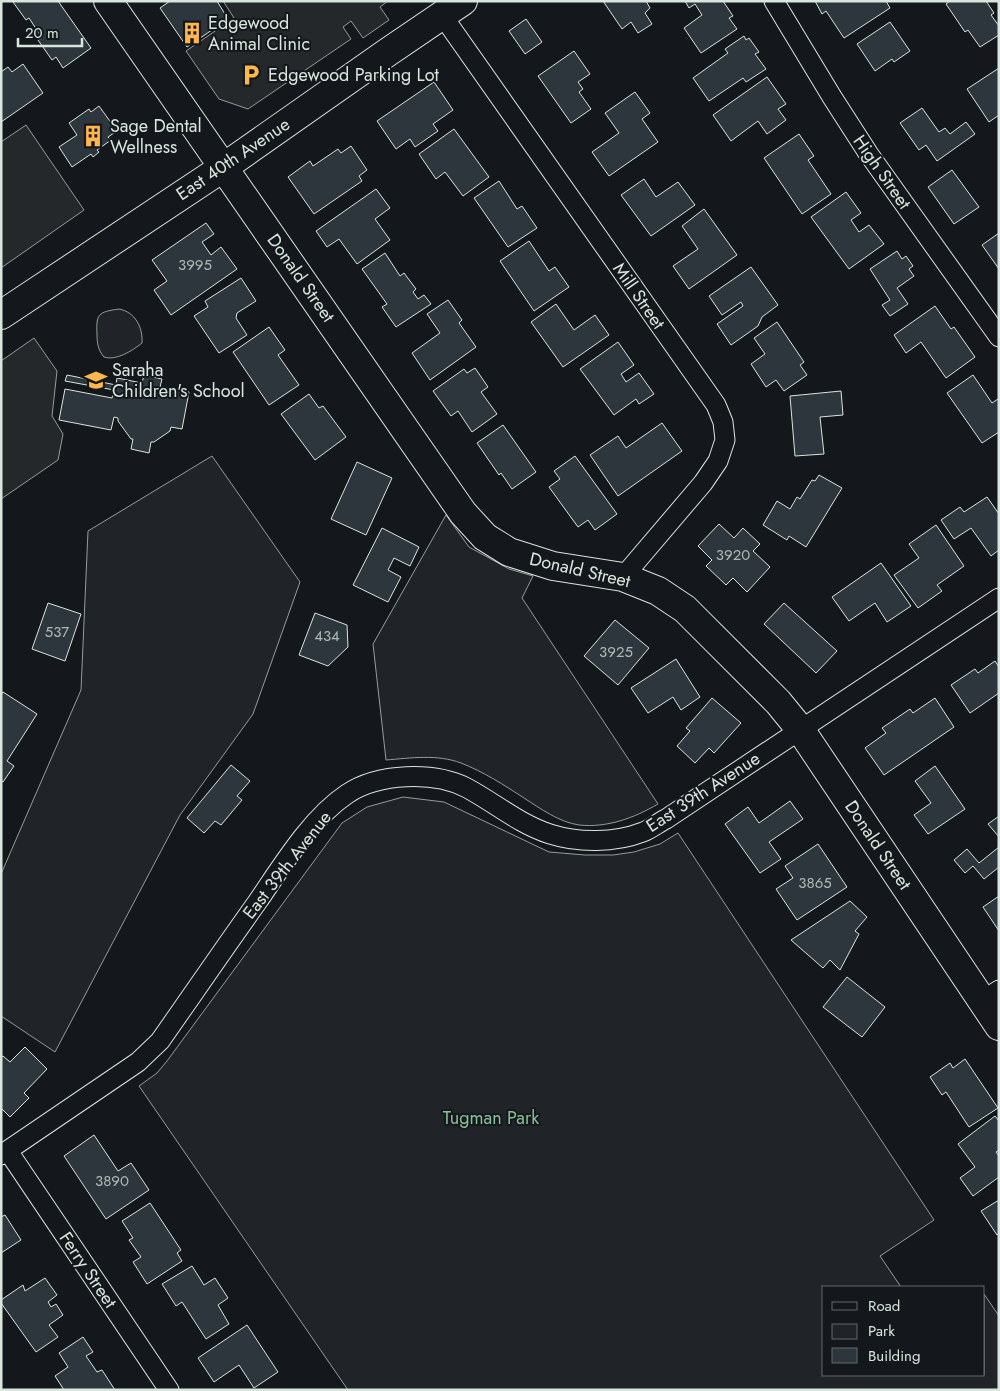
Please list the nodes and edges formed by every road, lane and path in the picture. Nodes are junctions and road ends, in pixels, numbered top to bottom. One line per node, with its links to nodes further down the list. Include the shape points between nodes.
1 (108, 1): 4 (street, Donald Street)
2 (774, 1): 6 (street, High Street, via 868,153)
3 (453, 8): 4 (street, East 40th Avenue); 7 (street, Mill Street, via 716,405 723,422 725,440 718,461)
4 (224, 167): 5 (street, East 40th Avenue); 7 (street, Donald Street, via 464,513 485,537 509,552 553,566)
5 (1, 315)
6 (999, 337)
7 (624, 577): 9 (street, Donald Street, via 658,591 685,609 778,702)
8 (999, 598): 9 (street, East 39th Avenue)
9 (800, 729): 10 (street, Donald Street); 12 (street, East 39th Avenue, via 666,819 642,832 615,839 582,841 550,834 517,820 466,788 441,780 408,776 380,780 348,793 323,814 288,858 160,1041 138,1062)
10 (990, 996): 11 (street, Donald Street)
11 (999, 1026)
12 (4, 1153): 13 (street, Ferry Street)
13 (169, 1390)

